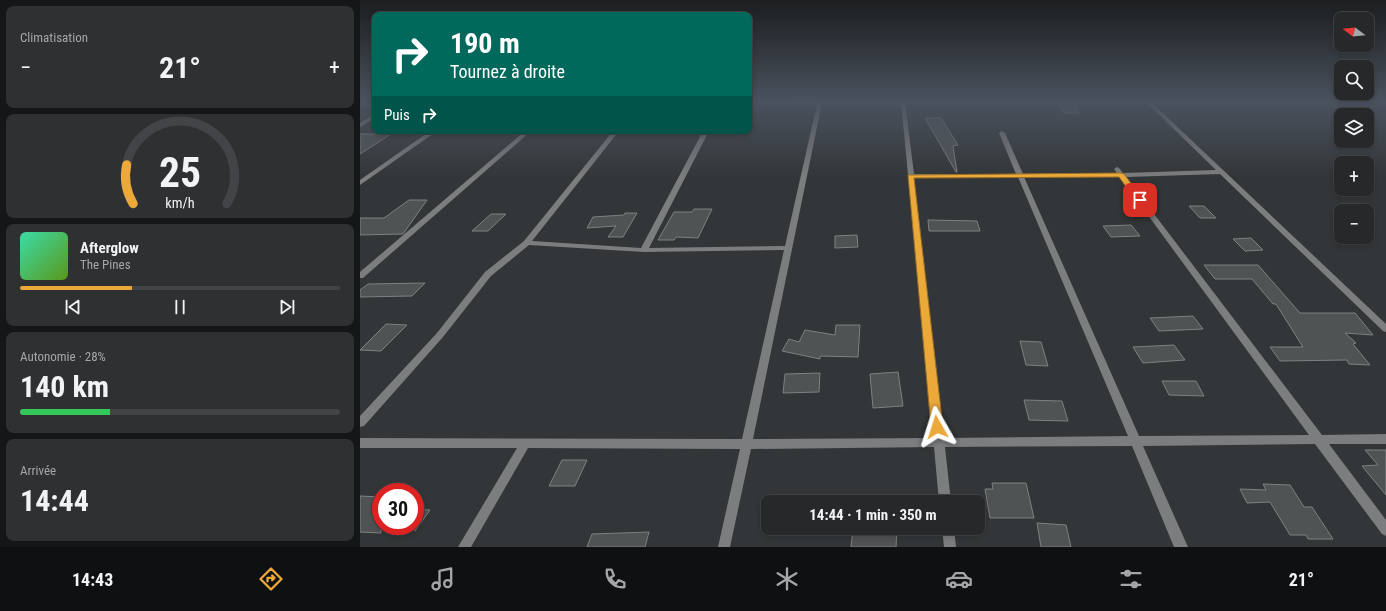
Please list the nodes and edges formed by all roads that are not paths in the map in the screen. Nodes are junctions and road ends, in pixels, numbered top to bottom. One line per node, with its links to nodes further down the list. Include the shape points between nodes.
1 (815, 127): 15 (street)
2 (905, 127): 11 (street)
3 (1173, 127): 10 (street)
4 (1002, 133): 12 (street)
5 (430, 134): 13 (street)
6 (525, 134): 17 (street)
7 (614, 134): 14 (street)
8 (704, 134): 16 (street)
9 (1119, 172): 10 (street); 12 (street); 20 (street)
10 (1222, 172): 18 (street)
11 (910, 176): 12 (street); 24 (street)
12 (1021, 176): 22 (street)
13 (360, 183)
14 (527, 242): 16 (street); 19 (street, via 488,274 440,335)
15 (789, 248): 16 (street); 26 (street)
16 (644, 250)
17 (360, 276)
18 (1386, 329)
19 (360, 422)
20 (1318, 439): 21 (street); 22 (street); 28 (street)
21 (1386, 439)
22 (1135, 441): 24 (street); 33 (street)
23 (360, 443): 25 (street)
24 (939, 443): 26 (street); 27 (street)
25 (526, 444): 26 (street); 30 (street)
26 (746, 444): 31 (street)
27 (944, 495)
28 (1386, 530)
29 (949, 535): 32 (street)
30 (464, 547)
31 (724, 547)
32 (950, 547)
33 (1181, 547)

